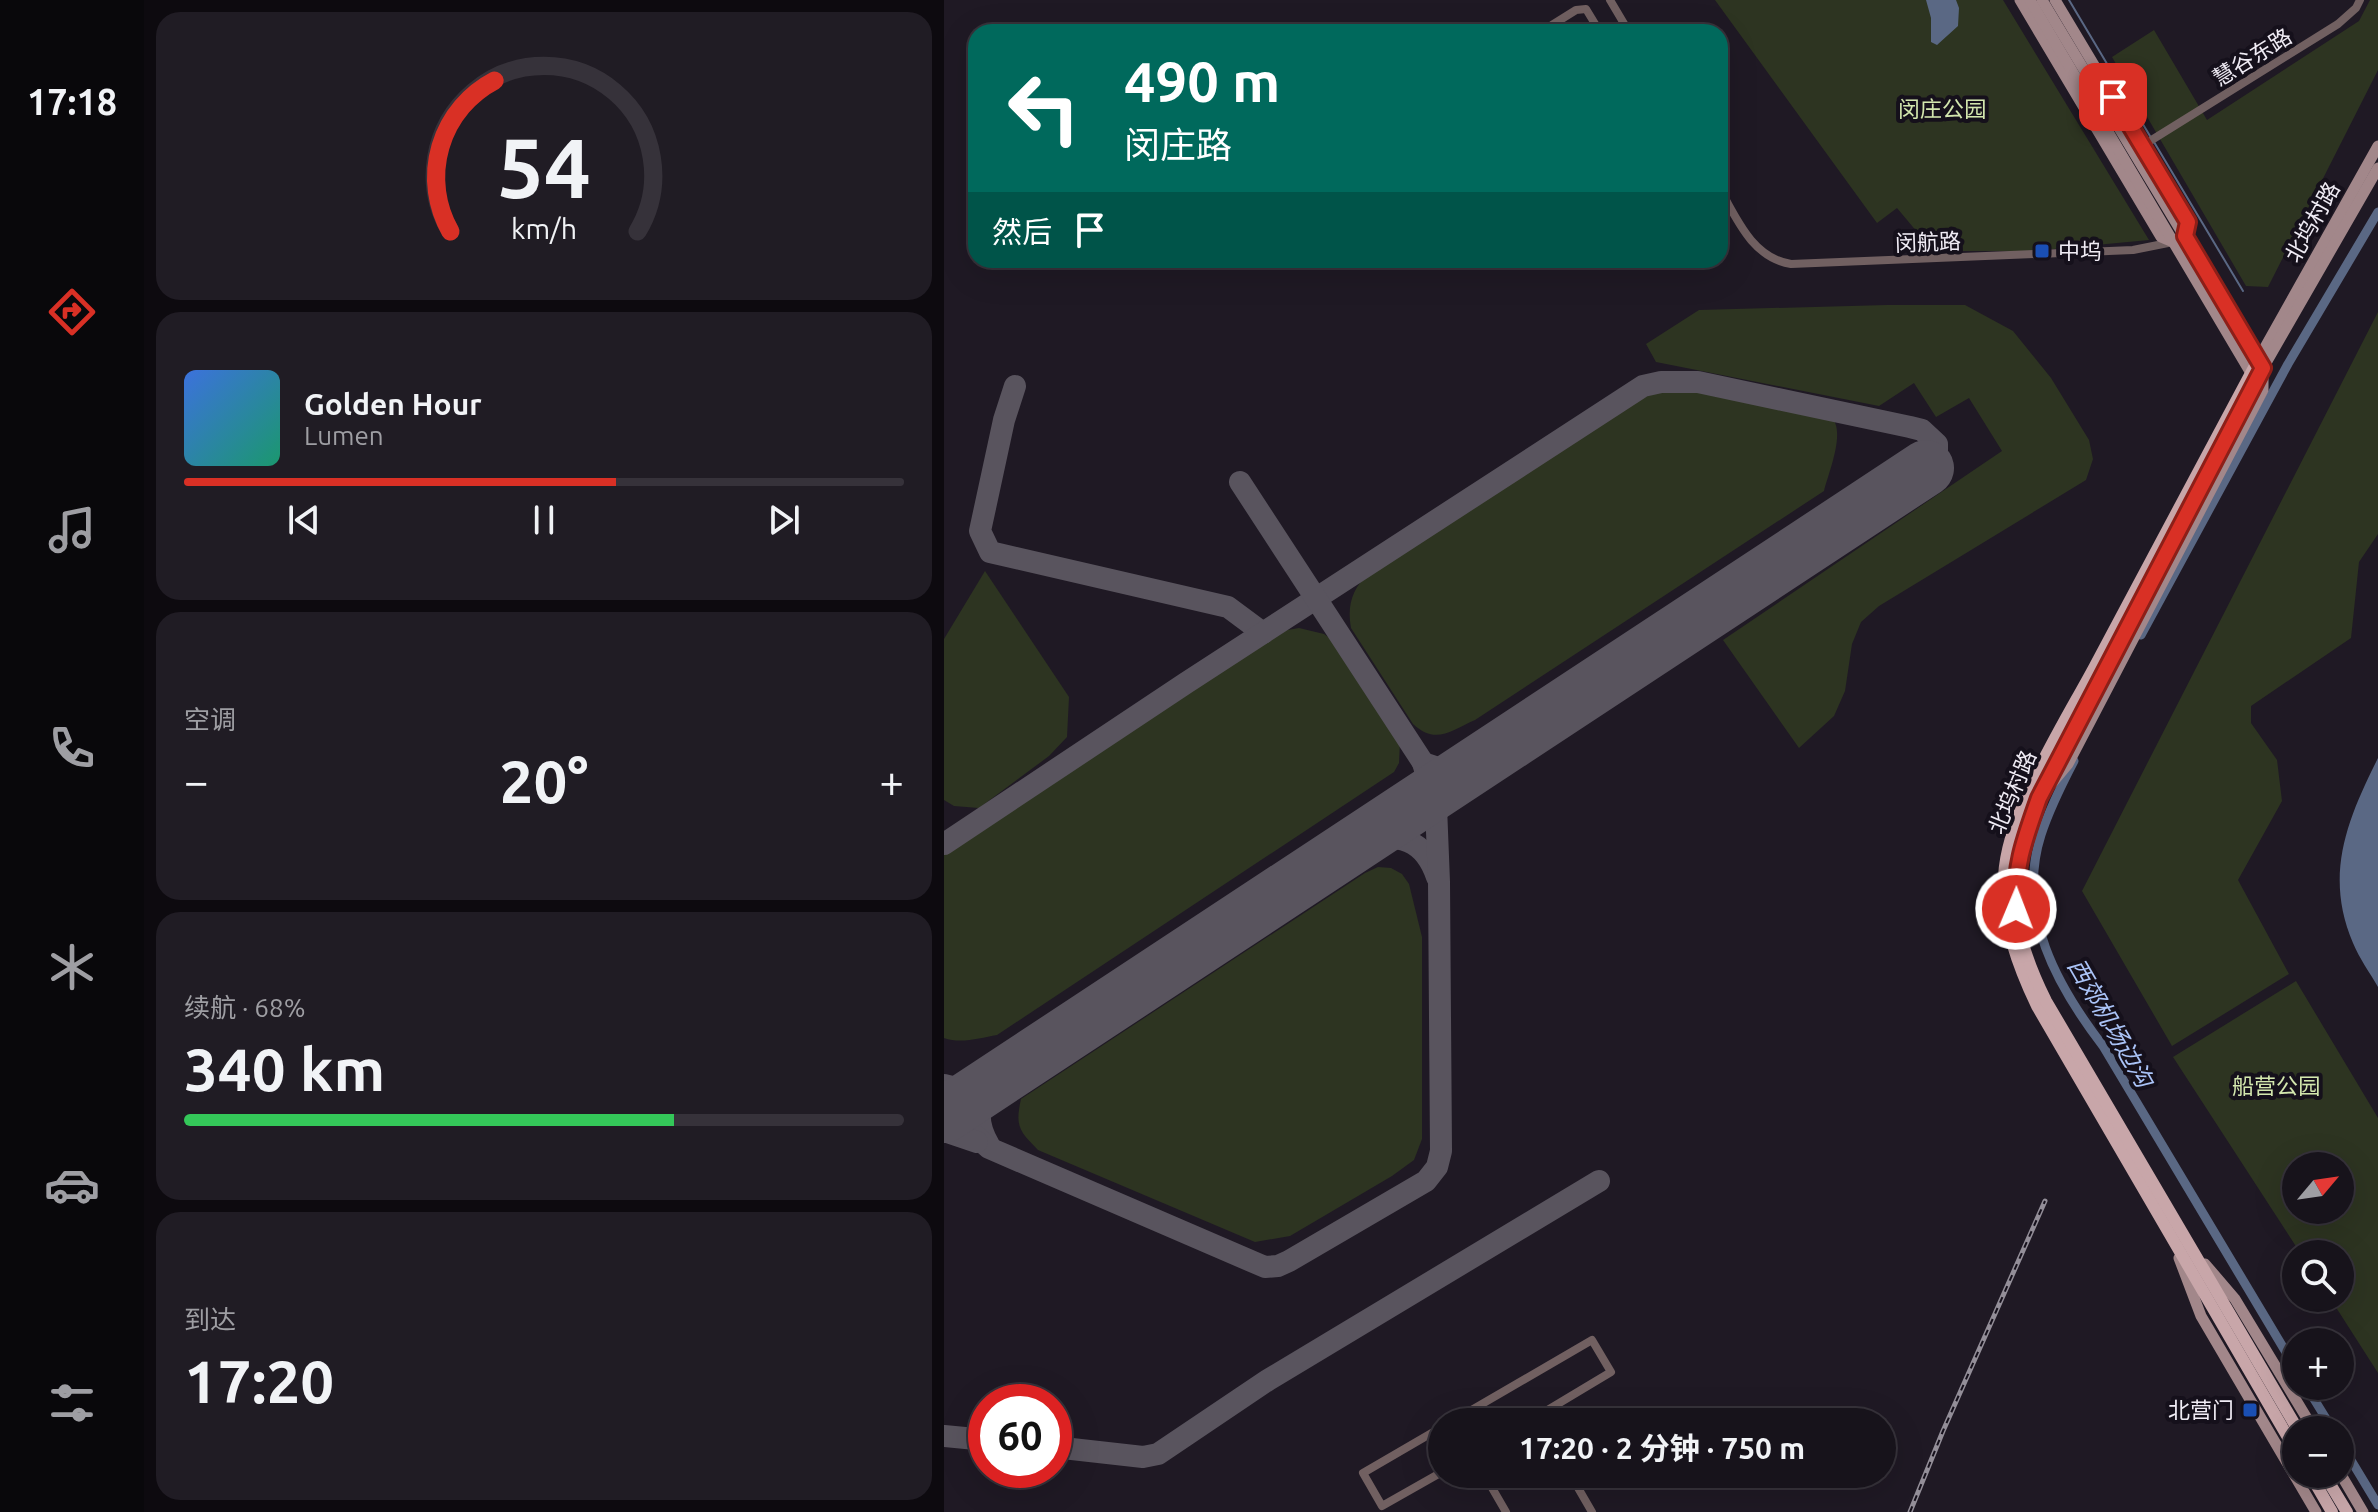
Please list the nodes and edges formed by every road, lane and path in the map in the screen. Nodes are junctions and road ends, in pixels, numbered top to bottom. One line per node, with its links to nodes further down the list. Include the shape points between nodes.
1 (1610, 0): 9 (street)
2 (2020, 0): 15 (main road, via 2161,237)
3 (2030, 0): 15 (main road)
4 (2042, 0): 14 (main road)
5 (2055, 0): 10 (main road)
6 (2360, 0): 10 (street, 慧谷东路, via 2338,24)
7 (1554, 24): 8 (street, via 1586,9)
8 (1595, 24)
9 (1624, 24)
10 (2149, 142): 14 (main road, via 2188,222)
11 (2378, 146): 16 (main road, 北坞村路)
12 (2378, 168): 16 (main road, 北坞村路)
13 (1728, 202): 15 (street, 闵航路, via 1754,245 1775,261 1791,264 2119,251)
14 (2185, 236): 15 (street, 闵航路); 16 (main road)
15 (2173, 242): 16 (main road)
16 (2258, 374): 17 (main road, 北坞村路, via 2041,768 2010,840 2004,876 2013,947 2037,1006); 18 (main road, 北坞村路, via 2039,798 2015,876 2022,944 2046,1001)
17 (2170, 1235): 23 (main road, 北坞村路); 33 (main road, 北坞村路, via 2201,1316)
18 (2188, 1245): 21 (main road, 北坞村路); 22 (main road, 北坞村路, via 2235,1299)
19 (1477, 1408): 20 (street, via 1592,1340 1611,1372)
20 (1551, 1408)
21 (2290, 1416)
22 (2306, 1416)
23 (2282, 1427)
24 (1428, 1435): 25 (street, via 1363,1473 1382,1506)
25 (1428, 1480)
26 (1492, 1488): 31 (street)
27 (1578, 1488): 32 (street)
28 (2318, 1488): 34 (main road)
29 (2332, 1488): 35 (main road)
30 (2349, 1488): 36 (main road)
31 (1506, 1512)
32 (1592, 1512)
33 (2316, 1512)
34 (2332, 1512)
35 (2347, 1512)
36 (2363, 1512)

